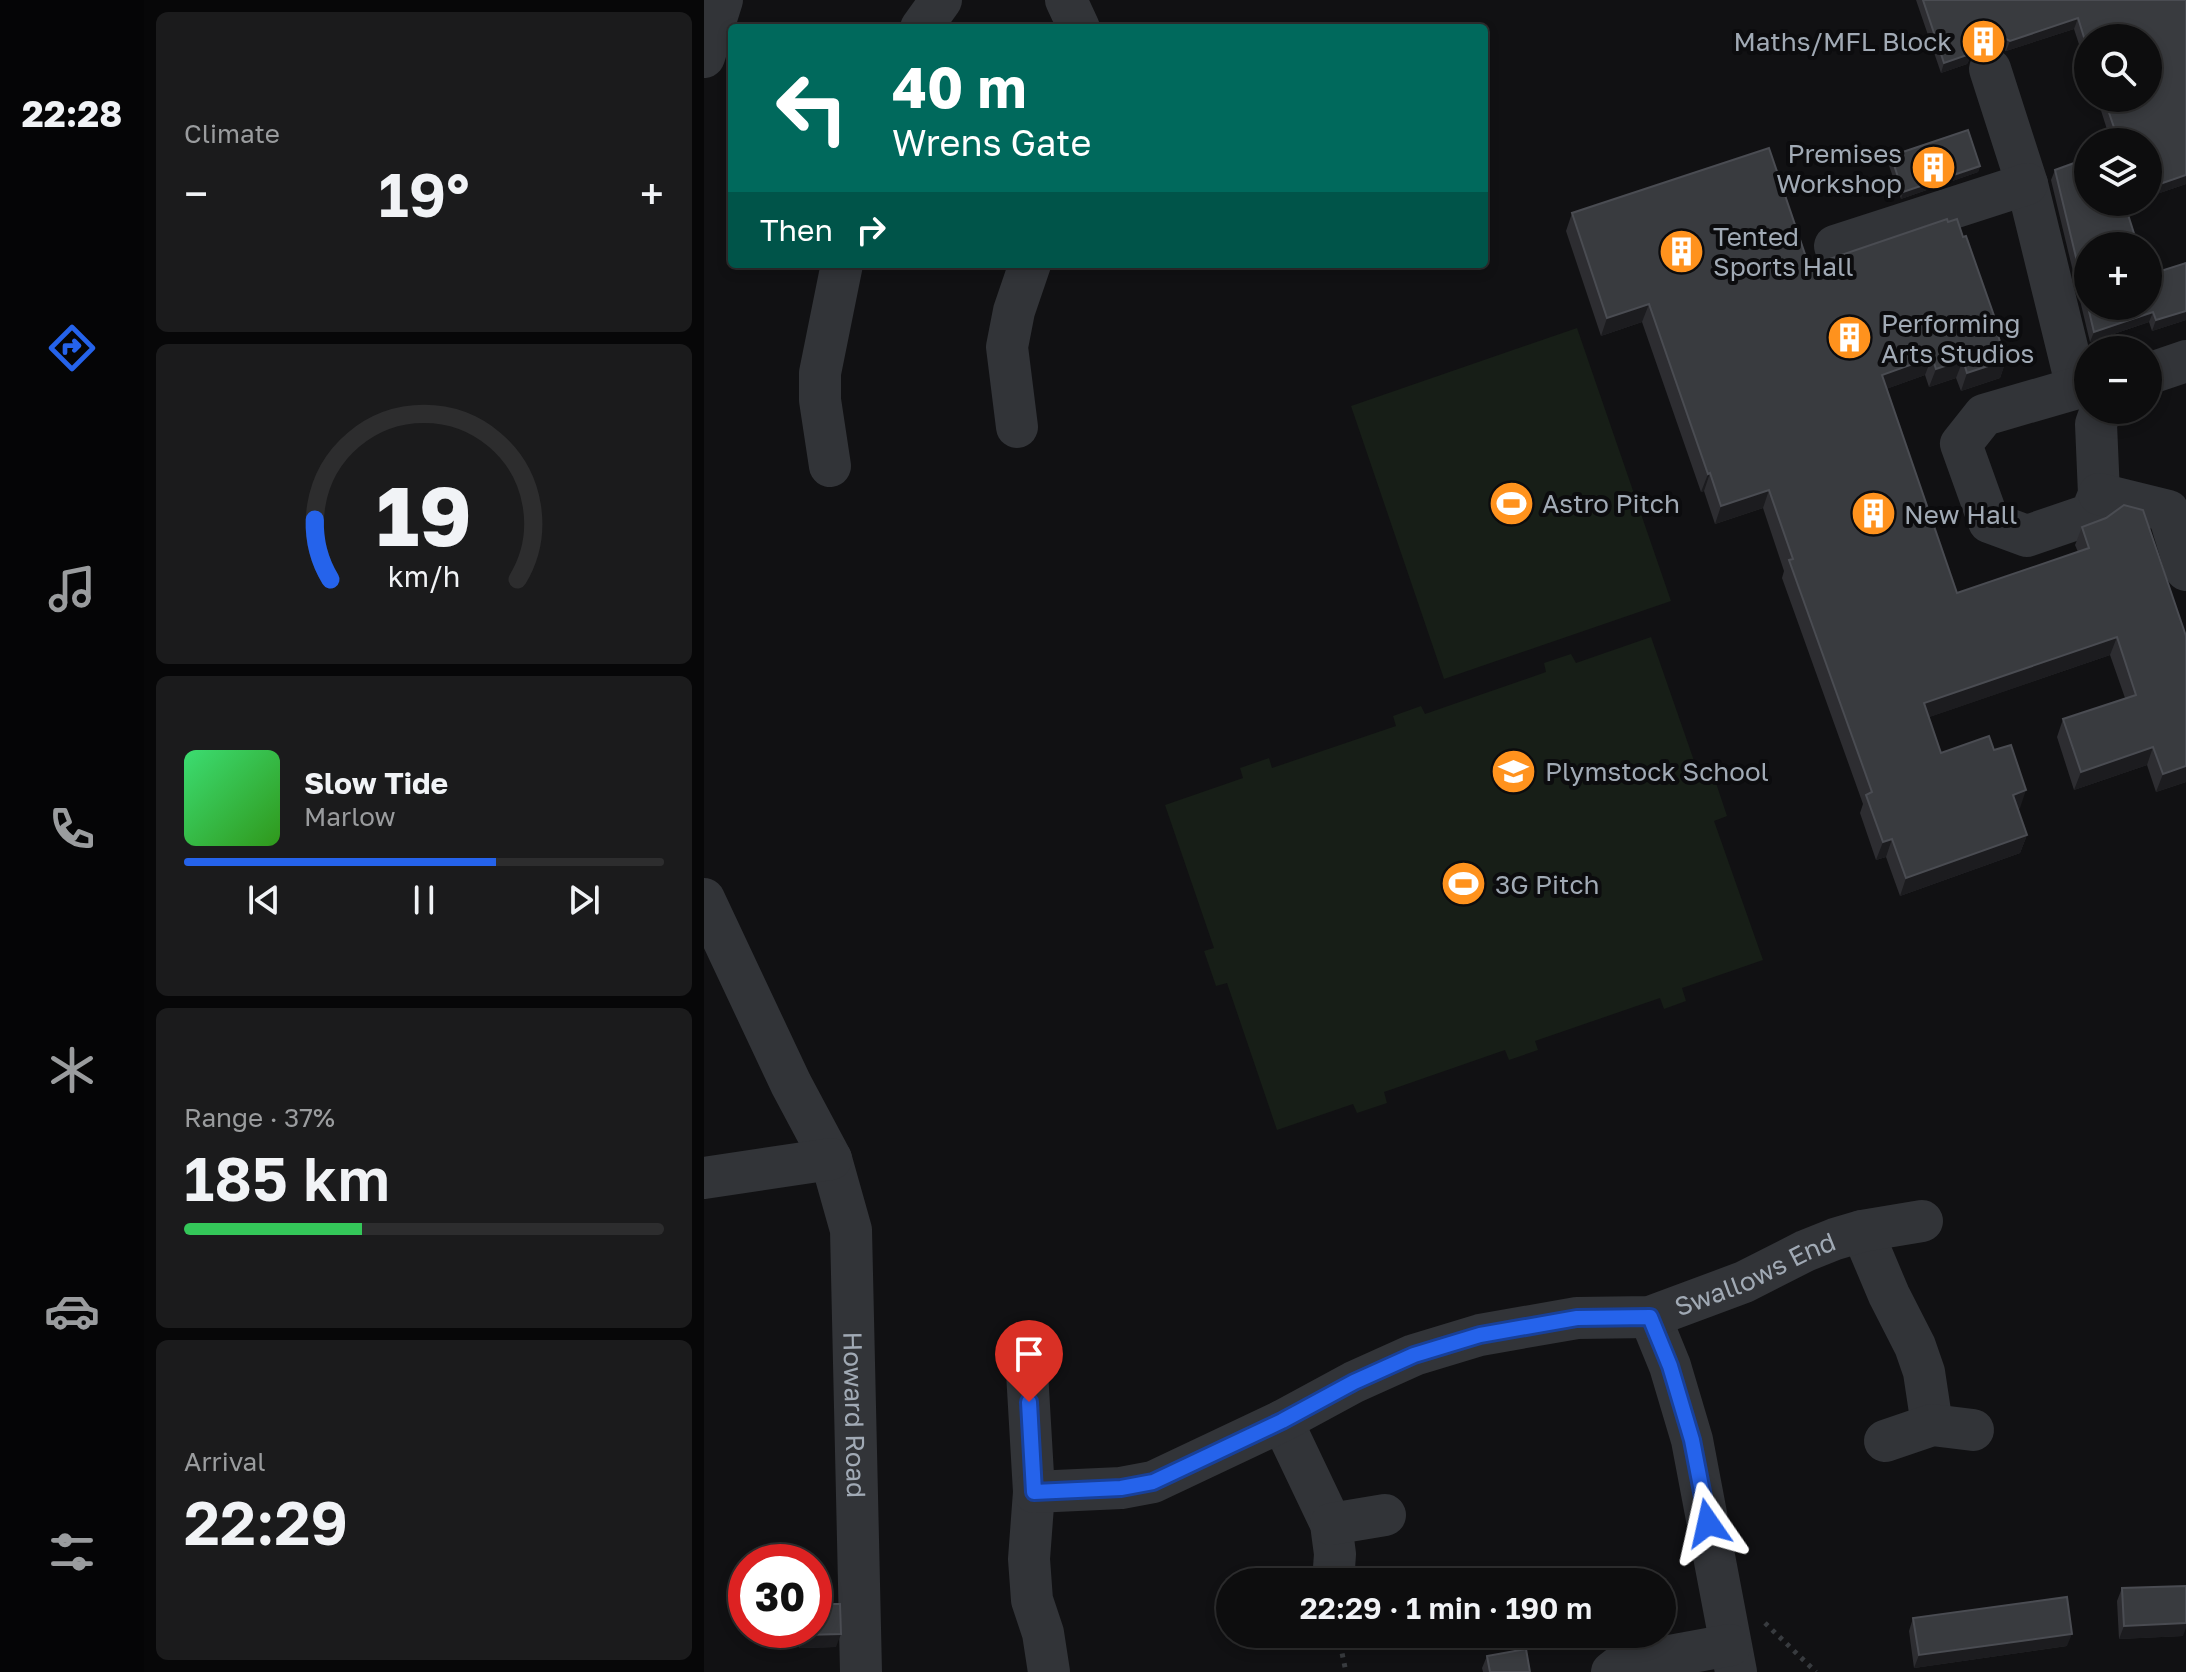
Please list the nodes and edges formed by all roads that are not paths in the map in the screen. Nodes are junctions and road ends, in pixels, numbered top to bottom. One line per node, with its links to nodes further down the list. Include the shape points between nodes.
1 (722, 0): 6 (street)
2 (941, 0): 4 (street)
3 (1066, 0): 5 (street)
4 (924, 24)
5 (1077, 24)
6 (704, 57)
7 (1990, 69): 8 (street)
8 (2027, 184): 9 (street); 12 (street)
9 (1835, 246)
10 (841, 268): 18 (street, via 820,373)
11 (1029, 268): 17 (street, via 1007,347)
12 (2074, 344)
13 (2186, 361): 14 (street)
14 (2162, 369)
15 (2074, 398): 19 (street, via 1984,415 1961,444 1989,522 2027,536 2091,514)
16 (2096, 424): 19 (street)
17 (1017, 427)
18 (830, 466)
19 (2099, 494): 20 (street, via 2168,511)
20 (2186, 570)
21 (704, 899): 22 (street, Howard Road)
22 (831, 1159): 23 (street); 37 (street, Howard Road, via 851,1230)
23 (704, 1178)
24 (1922, 1221): 25 (street, Swallows End)
25 (1862, 1231): 26 (street, Swallows End); 29 (street, Swallows End, via 1915,1346)
26 (1650, 1317): 28 (street, Swallows End, via 1577,1318 1480,1335 1414,1355); 36 (street, via 1692,1440)
27 (1027, 1372): 32 (street)
28 (1282, 1421): 32 (street, Swallows End, via 1153,1482); 34 (street)
29 (1932, 1425): 30 (street); 31 (street)
30 (1973, 1430)
31 (1885, 1441)
32 (1034, 1492): 38 (street, via 1032,1600)
33 (1385, 1515): 34 (street)
34 (1331, 1524): 35 (street)
35 (1334, 1568)
36 (1733, 1658): 39 (street, via 1621,1665)
37 (861, 1672)
38 (1049, 1672)
39 (1612, 1672)

